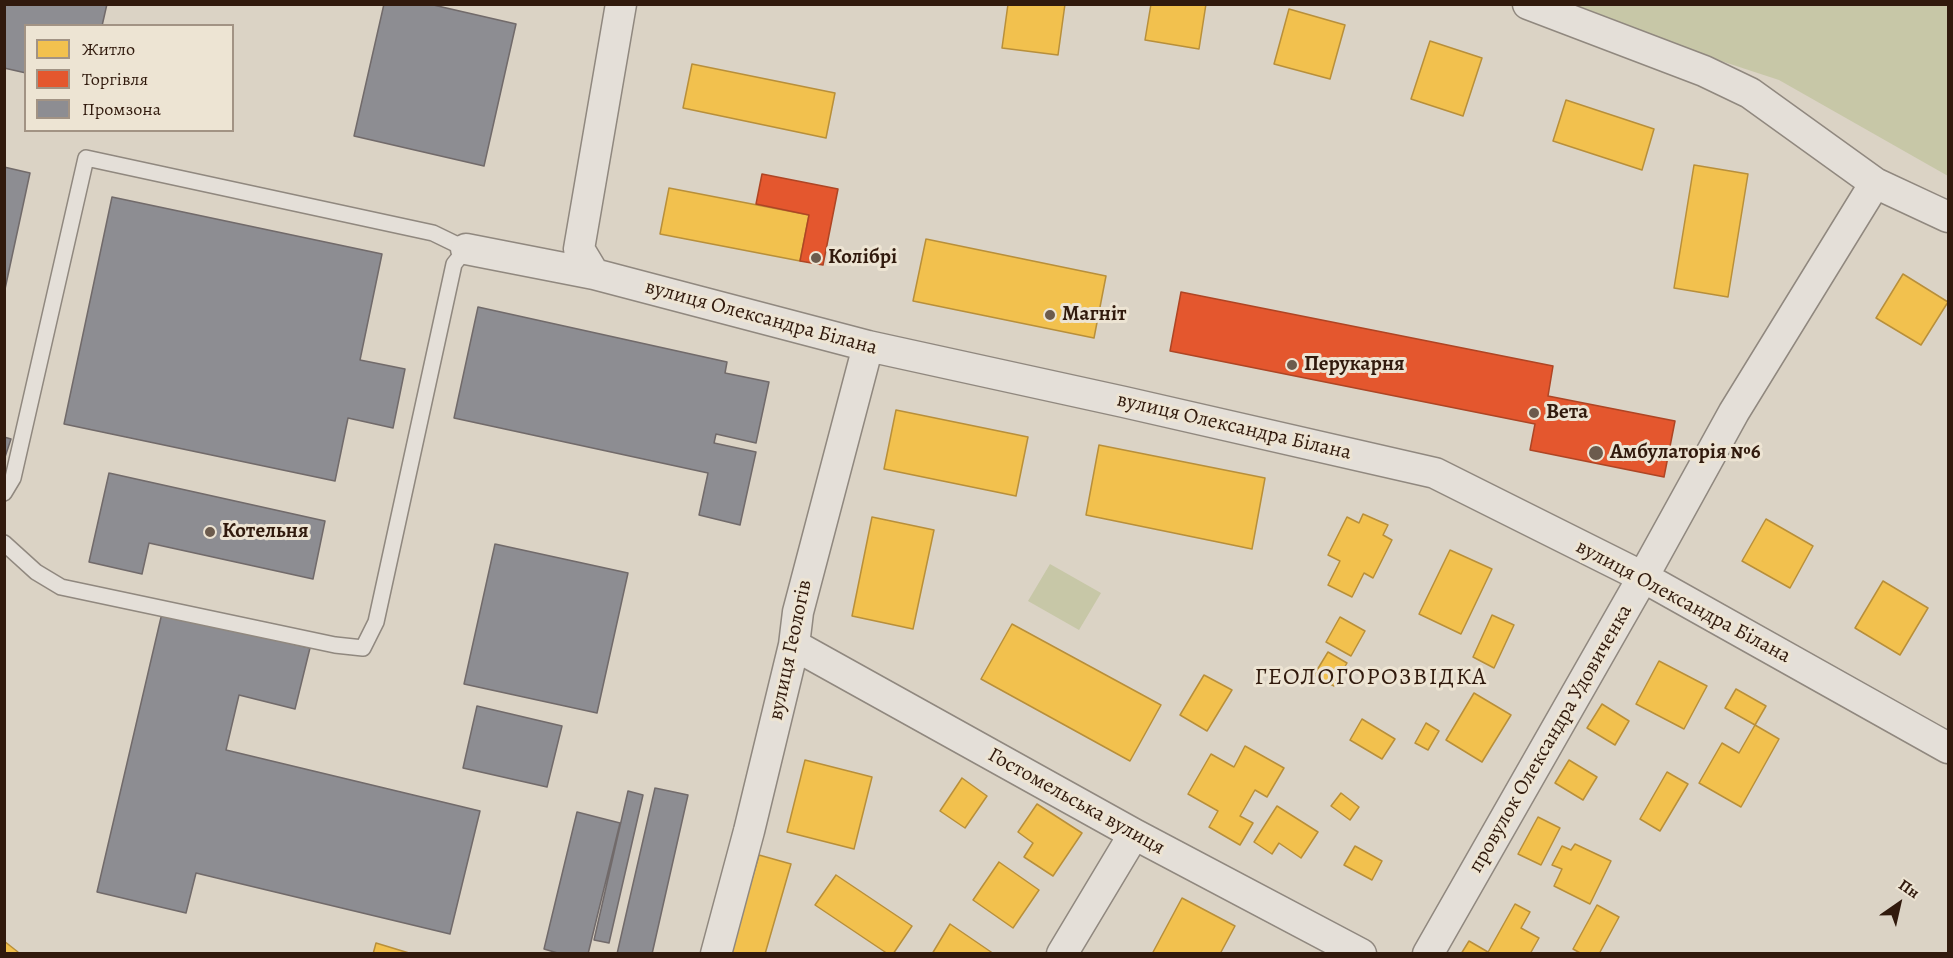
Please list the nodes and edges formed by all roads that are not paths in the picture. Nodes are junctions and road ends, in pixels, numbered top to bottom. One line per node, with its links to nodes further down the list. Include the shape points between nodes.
1 (621, 4): 6 (street, via 579,249)
2 (1528, 4): 3 (street, via 1704,71 1750,93)
3 (1875, 183): 4 (street); 10 (street, провулок Олександра Удовиченка, via 1734,412)
4 (1948, 218)
5 (465, 249): 6 (street, вулиця Олександра Білана); 8 (lane, via 433,233 86,158 13,478); 9 (lane, via 454,264 376,622 363,648 61,587 36,572)
6 (594, 274): 7 (street, вулиця Олександра Білана)
7 (868, 346): 10 (street, вулиця Олександра Білана, via 1435,473); 11 (street, вулиця Геологів, via 798,612)
8 (4, 493)
9 (4, 543)
10 (1643, 577): 12 (street, вулиця Олександра Білана); 17 (street, провулок Олександра Удовиченка)
11 (794, 645): 13 (street, Гостомельська вулиця); 14 (street, вулиця Геологів)
12 (1948, 748)
13 (1134, 834): 15 (street); 16 (street, Гостомельська вулиця)
14 (716, 954)
15 (1062, 954)
16 (1361, 954)
17 (1428, 954)

